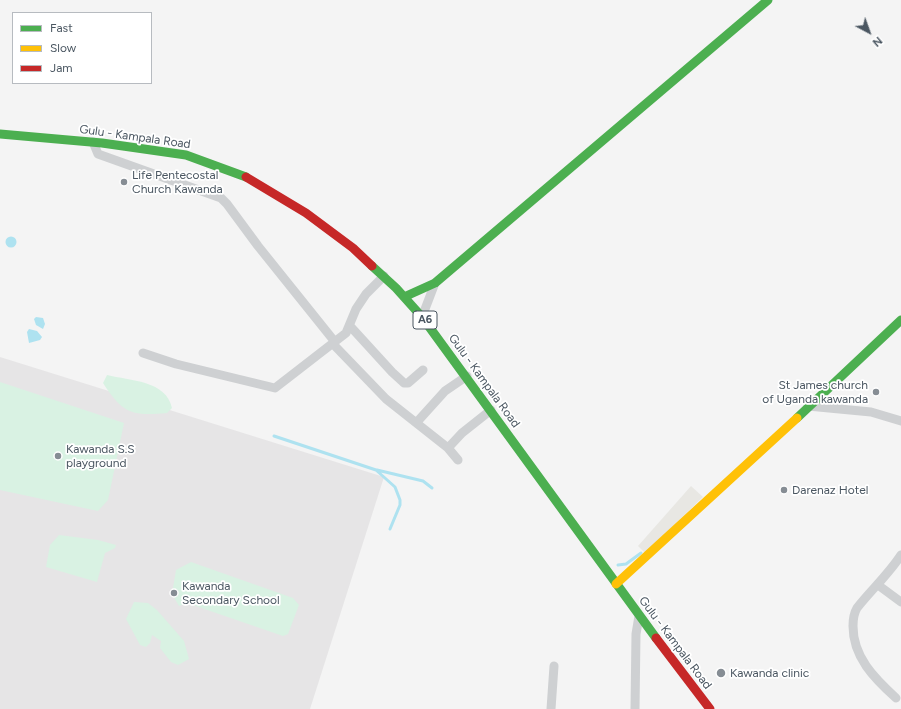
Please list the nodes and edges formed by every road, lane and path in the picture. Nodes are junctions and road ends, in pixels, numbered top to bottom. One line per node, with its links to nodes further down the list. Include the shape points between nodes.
1 (768, 0): 5 (main road)
2 (0, 134): 3 (main road, Gulu - Kampala Road / A6)
3 (93, 142): 4 (main road, Gulu - Kampala Road / A6, via 186,155 248,178 306,213 353,248); 10 (street, via 98,154 221,198)
4 (384, 276): 6 (main road, Gulu - Kampala Road / A6); 9 (street, via 366,294 356,309)
5 (435, 283): 6 (main road); 7 (street)
6 (404, 297): 7 (main road, Gulu - Kampala Road / A6)
7 (422, 317): 13 (main road, Gulu - Kampala Road / A6)
8 (901, 320): 14 (main road)
9 (350, 326): 10 (street); 12 (street, via 404,383 408,383)
10 (334, 343): 11 (street, via 275,388); 17 (street, via 386,399)
11 (143, 354)
12 (423, 370)
13 (467, 376): 15 (main road, Gulu - Kampala Road / A6); 17 (street, via 446,390)
14 (808, 406): 16 (street, via 871,412); 21 (main road)
15 (491, 410): 18 (street); 21 (main road, Gulu - Kampala Road / A6)
16 (901, 421)
17 (417, 422): 18 (street)
18 (448, 448): 19 (street)
19 (458, 460)
20 (901, 556): 22 (street)
21 (616, 584): 24 (main road, Gulu - Kampala Road / A6)
22 (878, 585): 23 (street); 26 (street, via 856,609 853,634 856,648 866,666)
23 (901, 602)
24 (640, 616): 28 (street, via 636,634); 29 (main road, Gulu - Kampala Road / A6)
25 (554, 666): 27 (street)
26 (896, 698)
27 (551, 709)
28 (635, 709)
29 (710, 709)

